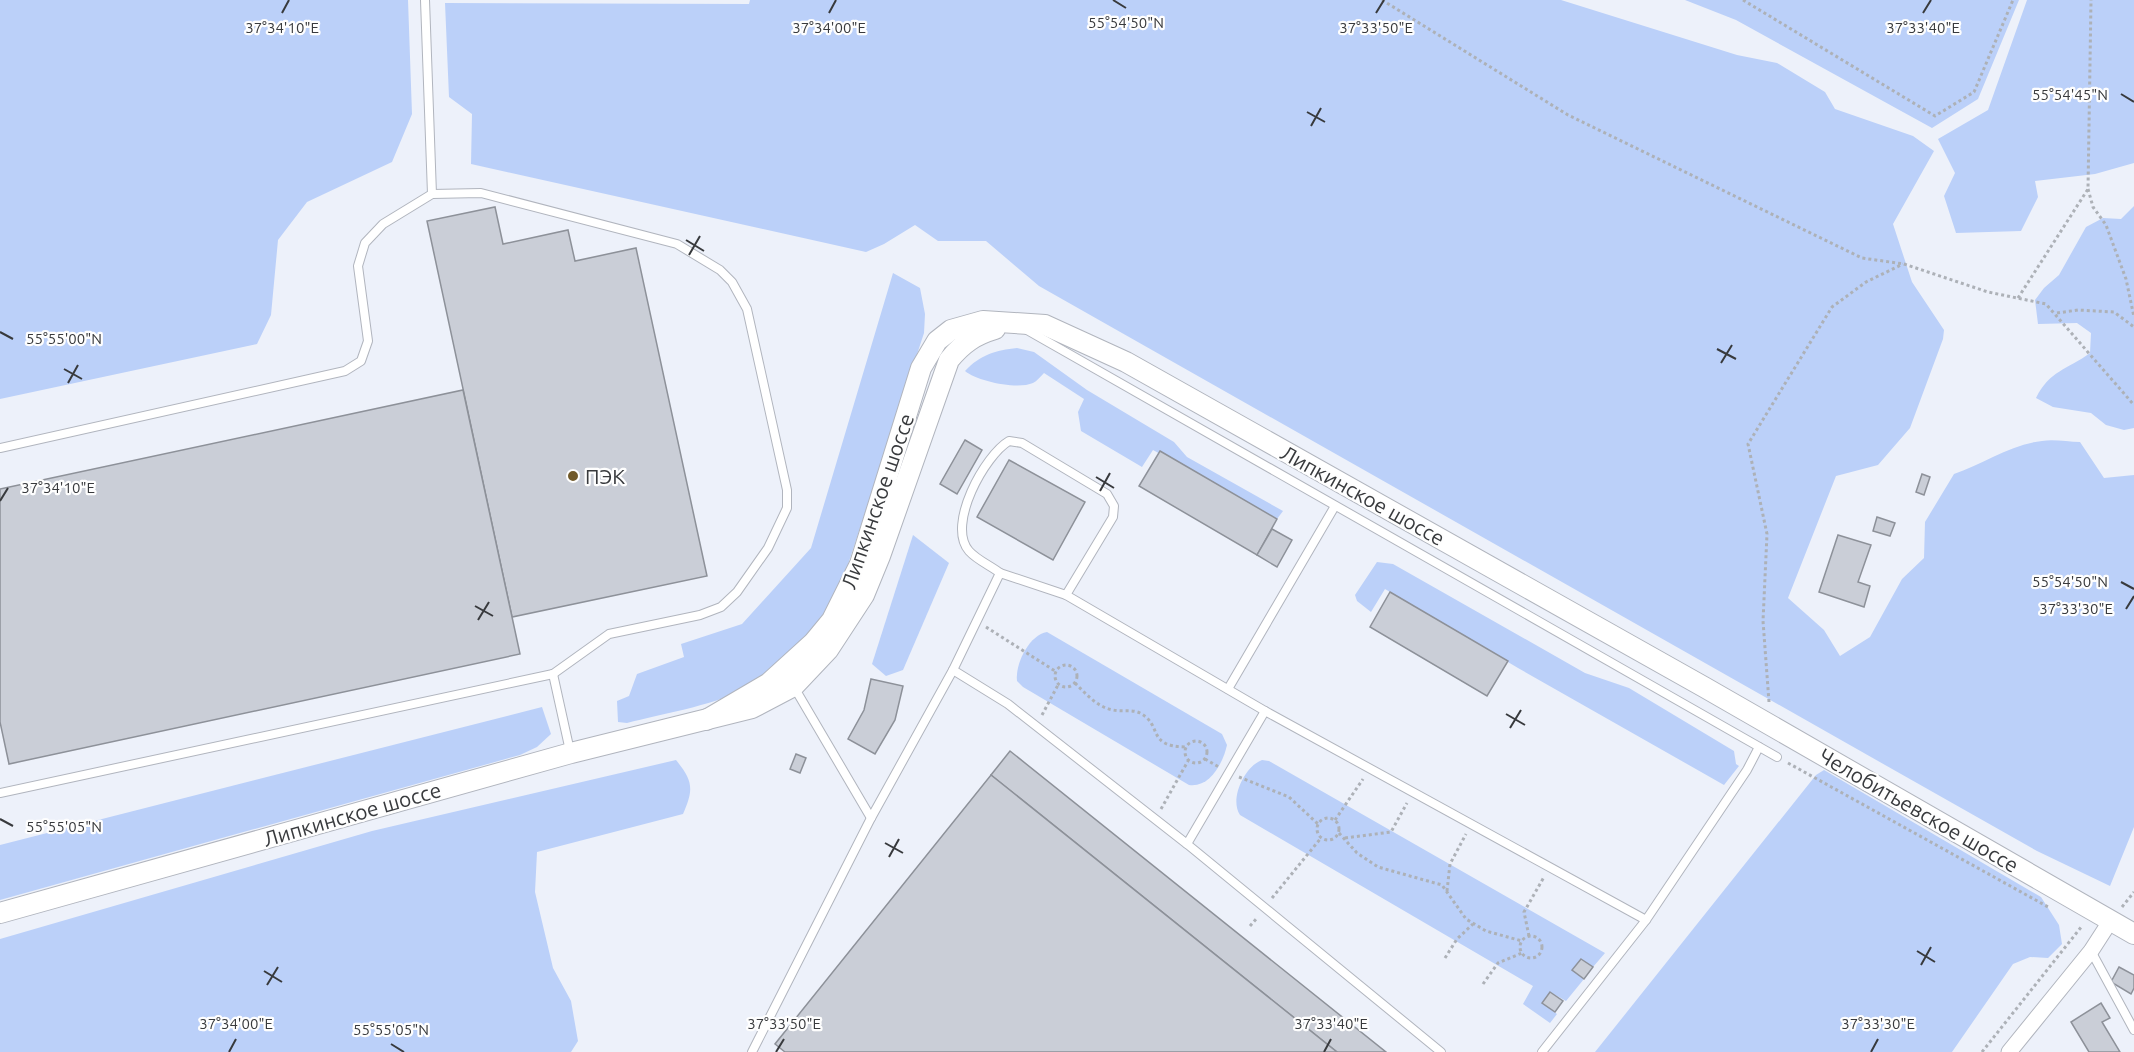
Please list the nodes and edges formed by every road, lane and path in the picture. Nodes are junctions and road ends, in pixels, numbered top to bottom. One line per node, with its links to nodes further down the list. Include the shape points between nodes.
1 (425, 0): 7 (lane)
2 (1382, 0): 8 (path, via 1568,115 1862,258)
3 (1743, 0): 4 (path, via 1935,116 1974,92)
4 (2013, 0)
5 (2091, 0): 6 (path)
6 (2088, 189): 9 (path); 11 (path, via 2126,279)
7 (432, 194): 17 (lane, via 383,224 365,243 358,266 368,340 361,361 345,371); 24 (lane, via 481,193 677,244 720,270 732,282 747,309 787,490 787,508 777,533 737,592 721,607 609,634)
8 (1904, 264): 9 (path); 31 (path, via 1866,282 1832,307 1748,444 1767,534 1763,621)
9 (2018, 298): 10 (path, via 2046,304)
10 (2057, 313): 14 (path, via 2078,309 2114,312); 16 (path)
11 (2134, 318)
12 (1015, 323): 13 (street, Липкинское шоссе, via 983,321); 15 (street, Липкинское шоссе, via 976,335 964,343 949,360); 18 (lane); 28 (street, Липкинское шоссе, via 1046,325 1126,362)
13 (966, 325): 15 (street, via 944,359); 25 (street, Липкинское шоссе, via 951,330 938,341 921,368 860,564 826,628)
14 (2134, 327)
15 (938, 387): 25 (street, Липкинское шоссе, via 864,595 828,650)
16 (2134, 405)
17 (0, 448)
18 (1335, 506): 29 (lane); 34 (lane)
19 (1000, 573): 20 (lane); 20 (lane, via 969,551 962,517 999,447 1009,441 1022,443 1107,494 1114,506 1113,517); 21 (lane)
20 (1066, 596): 29 (lane)
21 (977, 622): 22 (lane); 23 (path)
22 (953, 670): 32 (lane); 43 (lane)
23 (1055, 671): 26 (path, via 1061,666 1072,667 1077,676); 27 (path)
24 (553, 674): 35 (lane); 42 (lane)
25 (788, 679): 35 (street, Липкинское шоссе, via 768,683 706,720); 43 (lane)
26 (1075, 684): 27 (path); 33 (path, via 1106,708 1139,712 1168,746)
27 (1058, 685): 32 (path)
28 (1704, 687): 31 (street, Челобитьевское шоссе)
29 (1228, 689): 30 (lane)
30 (1265, 711): 39 (lane); 40 (lane)
31 (1770, 725): 55 (street, Челобитьевское шоссе)
32 (1036, 726): 44 (lane)
33 (1185, 747): 37 (path, via 1195,741 1202,743 1207,752); 38 (path)
34 (1759, 747): 36 (lane); 58 (lane)
35 (571, 753): 57 (street, Липкинское шоссе)
36 (1777, 757): 56 (path, via 2043,906)
37 (1205, 759): 38 (path, via 1195,764); 40 (path)
38 (1188, 761): 44 (path)
39 (1370, 768): 41 (lane); 45 (path)
40 (1229, 772): 46 (path, via 1289,797); 51 (lane)
41 (1413, 792): 47 (lane); 50 (path, via 1391,832)
42 (0, 793)
43 (871, 818): 70 (lane)
44 (1156, 819): 51 (lane)
45 (1335, 820): 46 (path, via 1328,818); 48 (path)
46 (1318, 824): 49 (path)
47 (1472, 824): 52 (lane); 53 (path, via 1450,864)
48 (1339, 833): 49 (path, via 1332,840); 50 (path)
49 (1321, 838): 54 (path)
50 (1345, 838): 53 (path, via 1357,853 1378,867 1431,880)
51 (1187, 844): 54 (lane)
52 (1550, 867): 58 (lane); 63 (path, via 1524,912)
53 (1447, 891): 60 (path, via 1458,910)
54 (1265, 908): 61 (path); 71 (lane)
55 (2094, 910): 59 (street, Челобитьевское шоссе); 73 (path)
56 (2059, 911)
57 (0, 913)
58 (1646, 920): 72 (lane)
59 (2111, 920): 62 (street, Челобитьевское шоссе); 65 (street)
60 (1473, 924): 64 (path); 67 (path)
61 (1250, 926)
62 (2134, 934)
63 (1529, 936): 64 (path); 66 (path, via 1541,940 1542,950 1535,958)
64 (1522, 940): 66 (path)
65 (2091, 951): 69 (lane); 74 (street)
66 (1522, 953): 68 (path, via 1498,963)
67 (1445, 958)
68 (1483, 984)
69 (2134, 1030)
70 (752, 1052)
71 (1441, 1052)
72 (1542, 1052)
73 (1982, 1052)
74 (2009, 1052)

